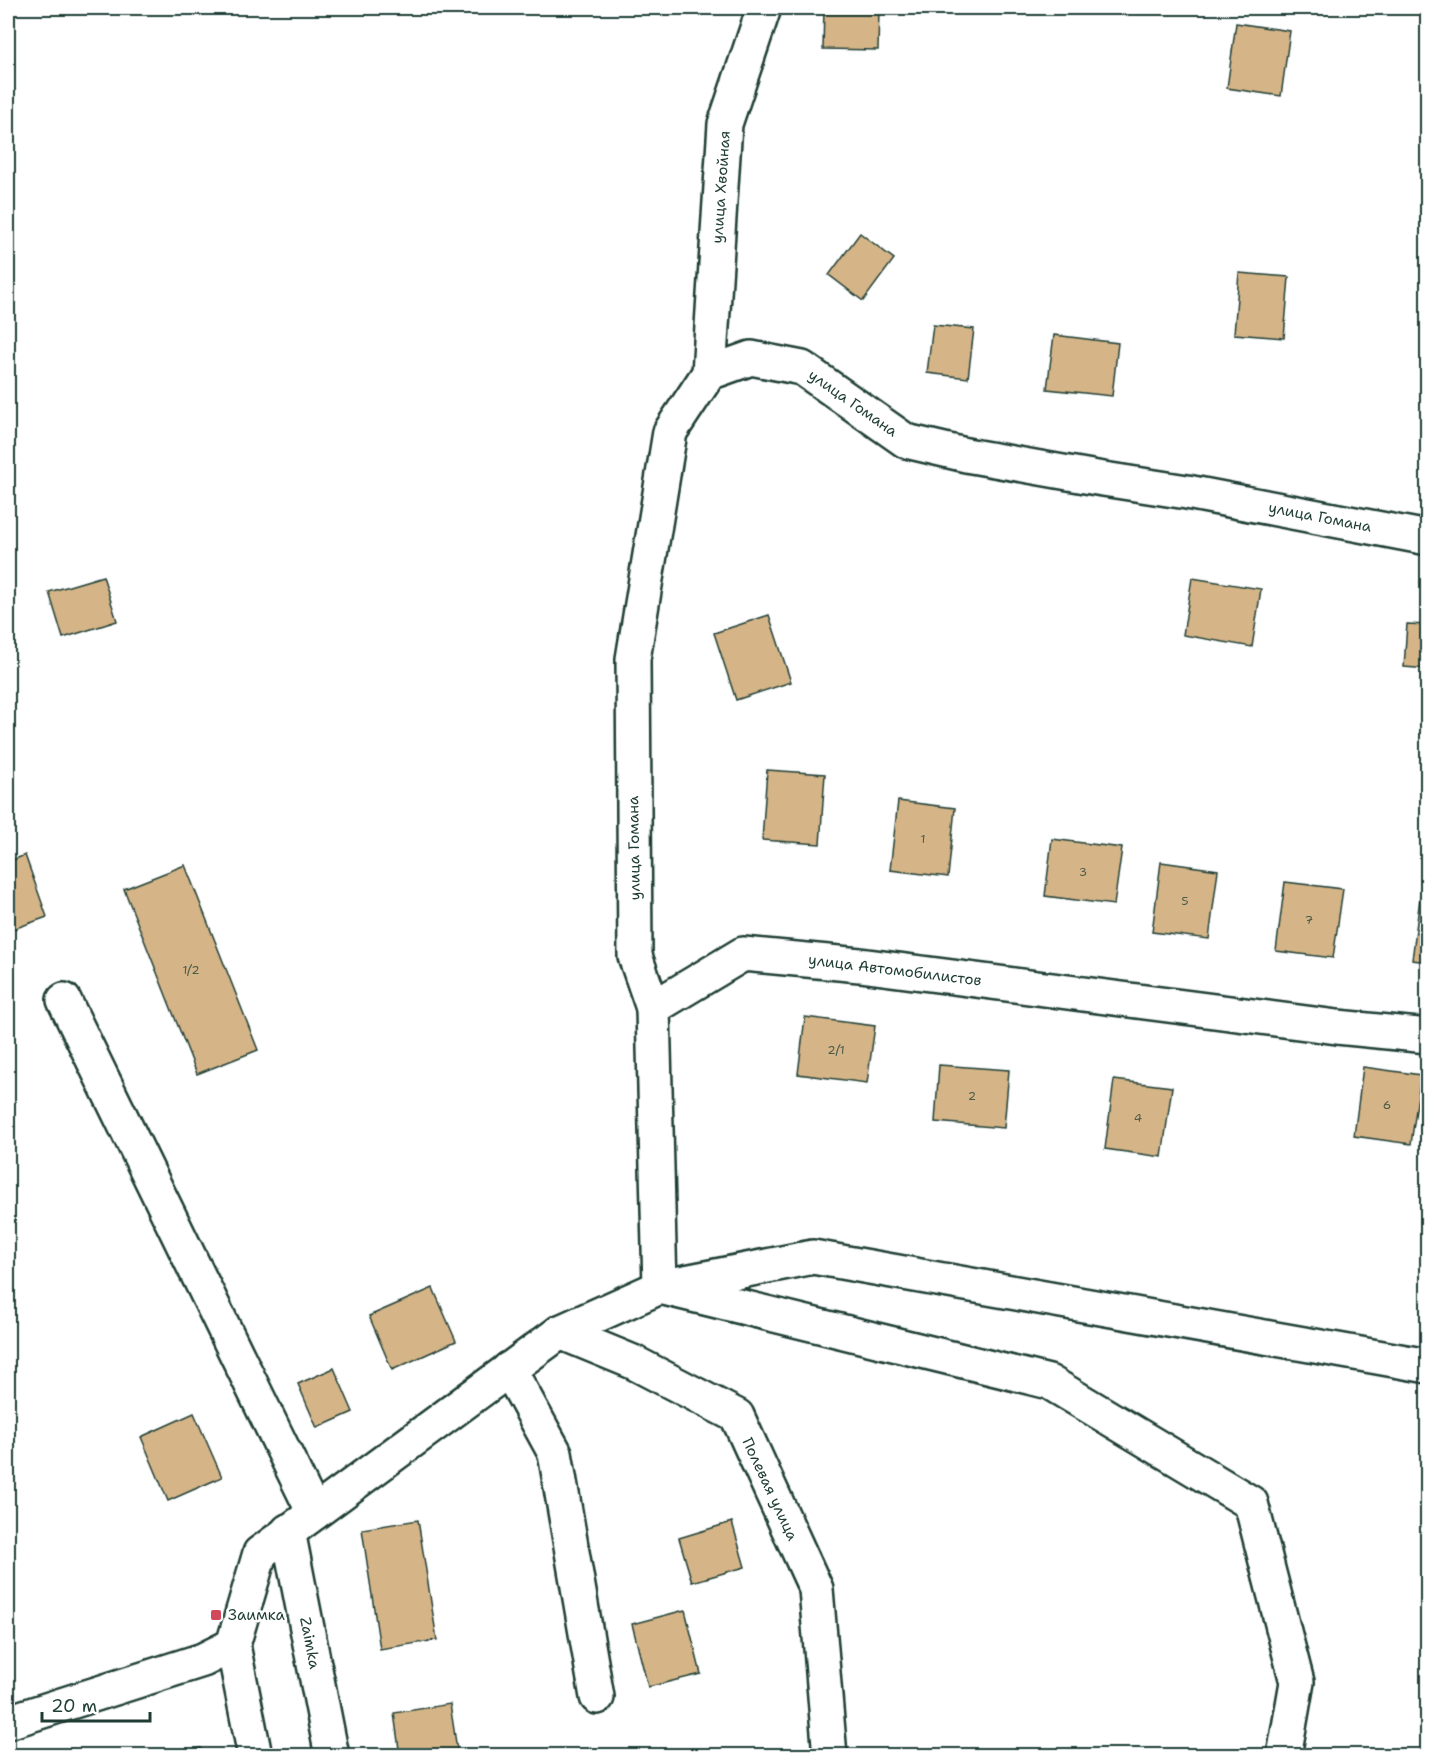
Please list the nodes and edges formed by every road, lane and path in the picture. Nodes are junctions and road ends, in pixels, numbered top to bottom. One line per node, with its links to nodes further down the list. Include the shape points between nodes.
1 (764, 8): 2 (street, улица Хвойная, via 725,124)
2 (709, 372): 3 (street, улица Гомана, via 751,358 802,368 906,441); 5 (street, улица Гомана, via 670,432 633,660 635,956)
3 (1428, 538)
4 (64, 1000): 11 (street)
5 (652, 1008): 6 (street, улица Автомобилистов, via 743,954); 7 (street)
6 (1428, 1036)
7 (660, 1287): 8 (street); 9 (street, via 813,1257); 19 (street, via 1050,1382 1251,1503 1297,1682)
8 (560, 1332): 10 (street); 18 (street, Полевая улица, via 633,1362 736,1416 816,1589)
9 (1428, 1366)
10 (509, 1369): 11 (street); 14 (street, via 555,1453)
11 (314, 1513): 12 (street)
12 (288, 1531): 13 (street, via 260,1553); 17 (street, Zaimka)
13 (233, 1645): 15 (street, via 203,1660); 16 (street)
14 (597, 1697)
15 (8, 1722)
16 (255, 1755)
17 (332, 1755)
18 (830, 1755)
19 (1284, 1755)

